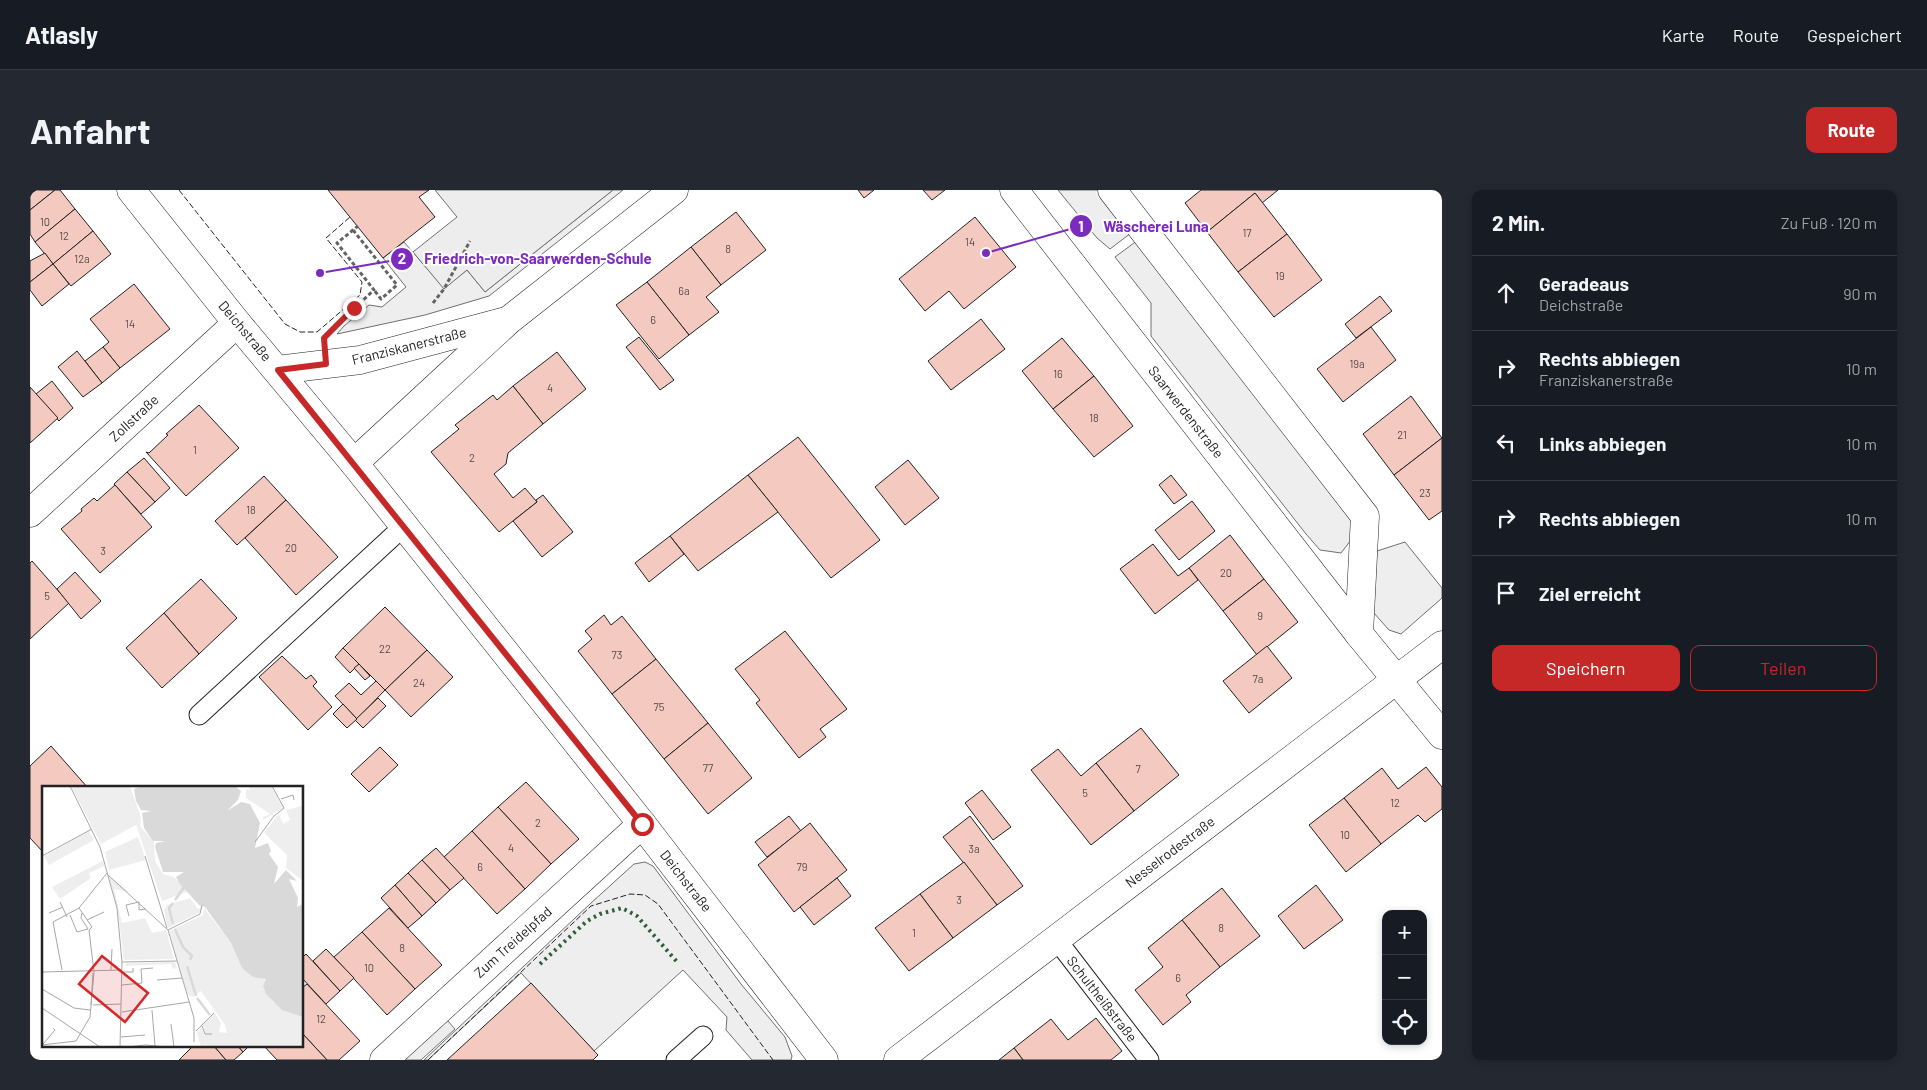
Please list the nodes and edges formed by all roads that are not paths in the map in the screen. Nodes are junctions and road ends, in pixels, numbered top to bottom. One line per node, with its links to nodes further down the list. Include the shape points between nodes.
1 (131, 190): 6 (street, Deichstraße)
2 (674, 190): 5 (street, Franziskanerstraße)
3 (1014, 190): 11 (street, Saarwerdenstraße)
4 (1112, 190): 11 (street, via 1364,516)
5 (509, 320): 7 (street, Franziskanerstraße, via 360,360); 8 (street, Franziskanerstraße)
6 (237, 323): 7 (street, Deichstraße); 9 (street, Zollstraße)
7 (278, 370): 8 (street, Deichstraße)
8 (354, 463): 10 (street, Deichstraße)
9 (30, 513)
10 (404, 526): 14 (lane); 16 (street, Deichstraße)
11 (1359, 634): 13 (street, Saarwerdenstraße)
12 (1442, 645): 13 (street, Nesselrodestraße)
13 (1396, 680): 15 (street, Saarwerdenstraße); 17 (street, Nesselrodestraße)
14 (198, 715)
15 (1442, 735)
16 (642, 824): 19 (street, Zum Treidelpfad); 21 (street, Deichstraße)
17 (1056, 939): 22 (street, Nesselrodestraße); 23 (lane, Schultheißstraße)
18 (703, 1036): 20 (lane)
19 (384, 1060)
20 (676, 1060)
21 (824, 1060)
22 (898, 1060)
23 (1149, 1060)

